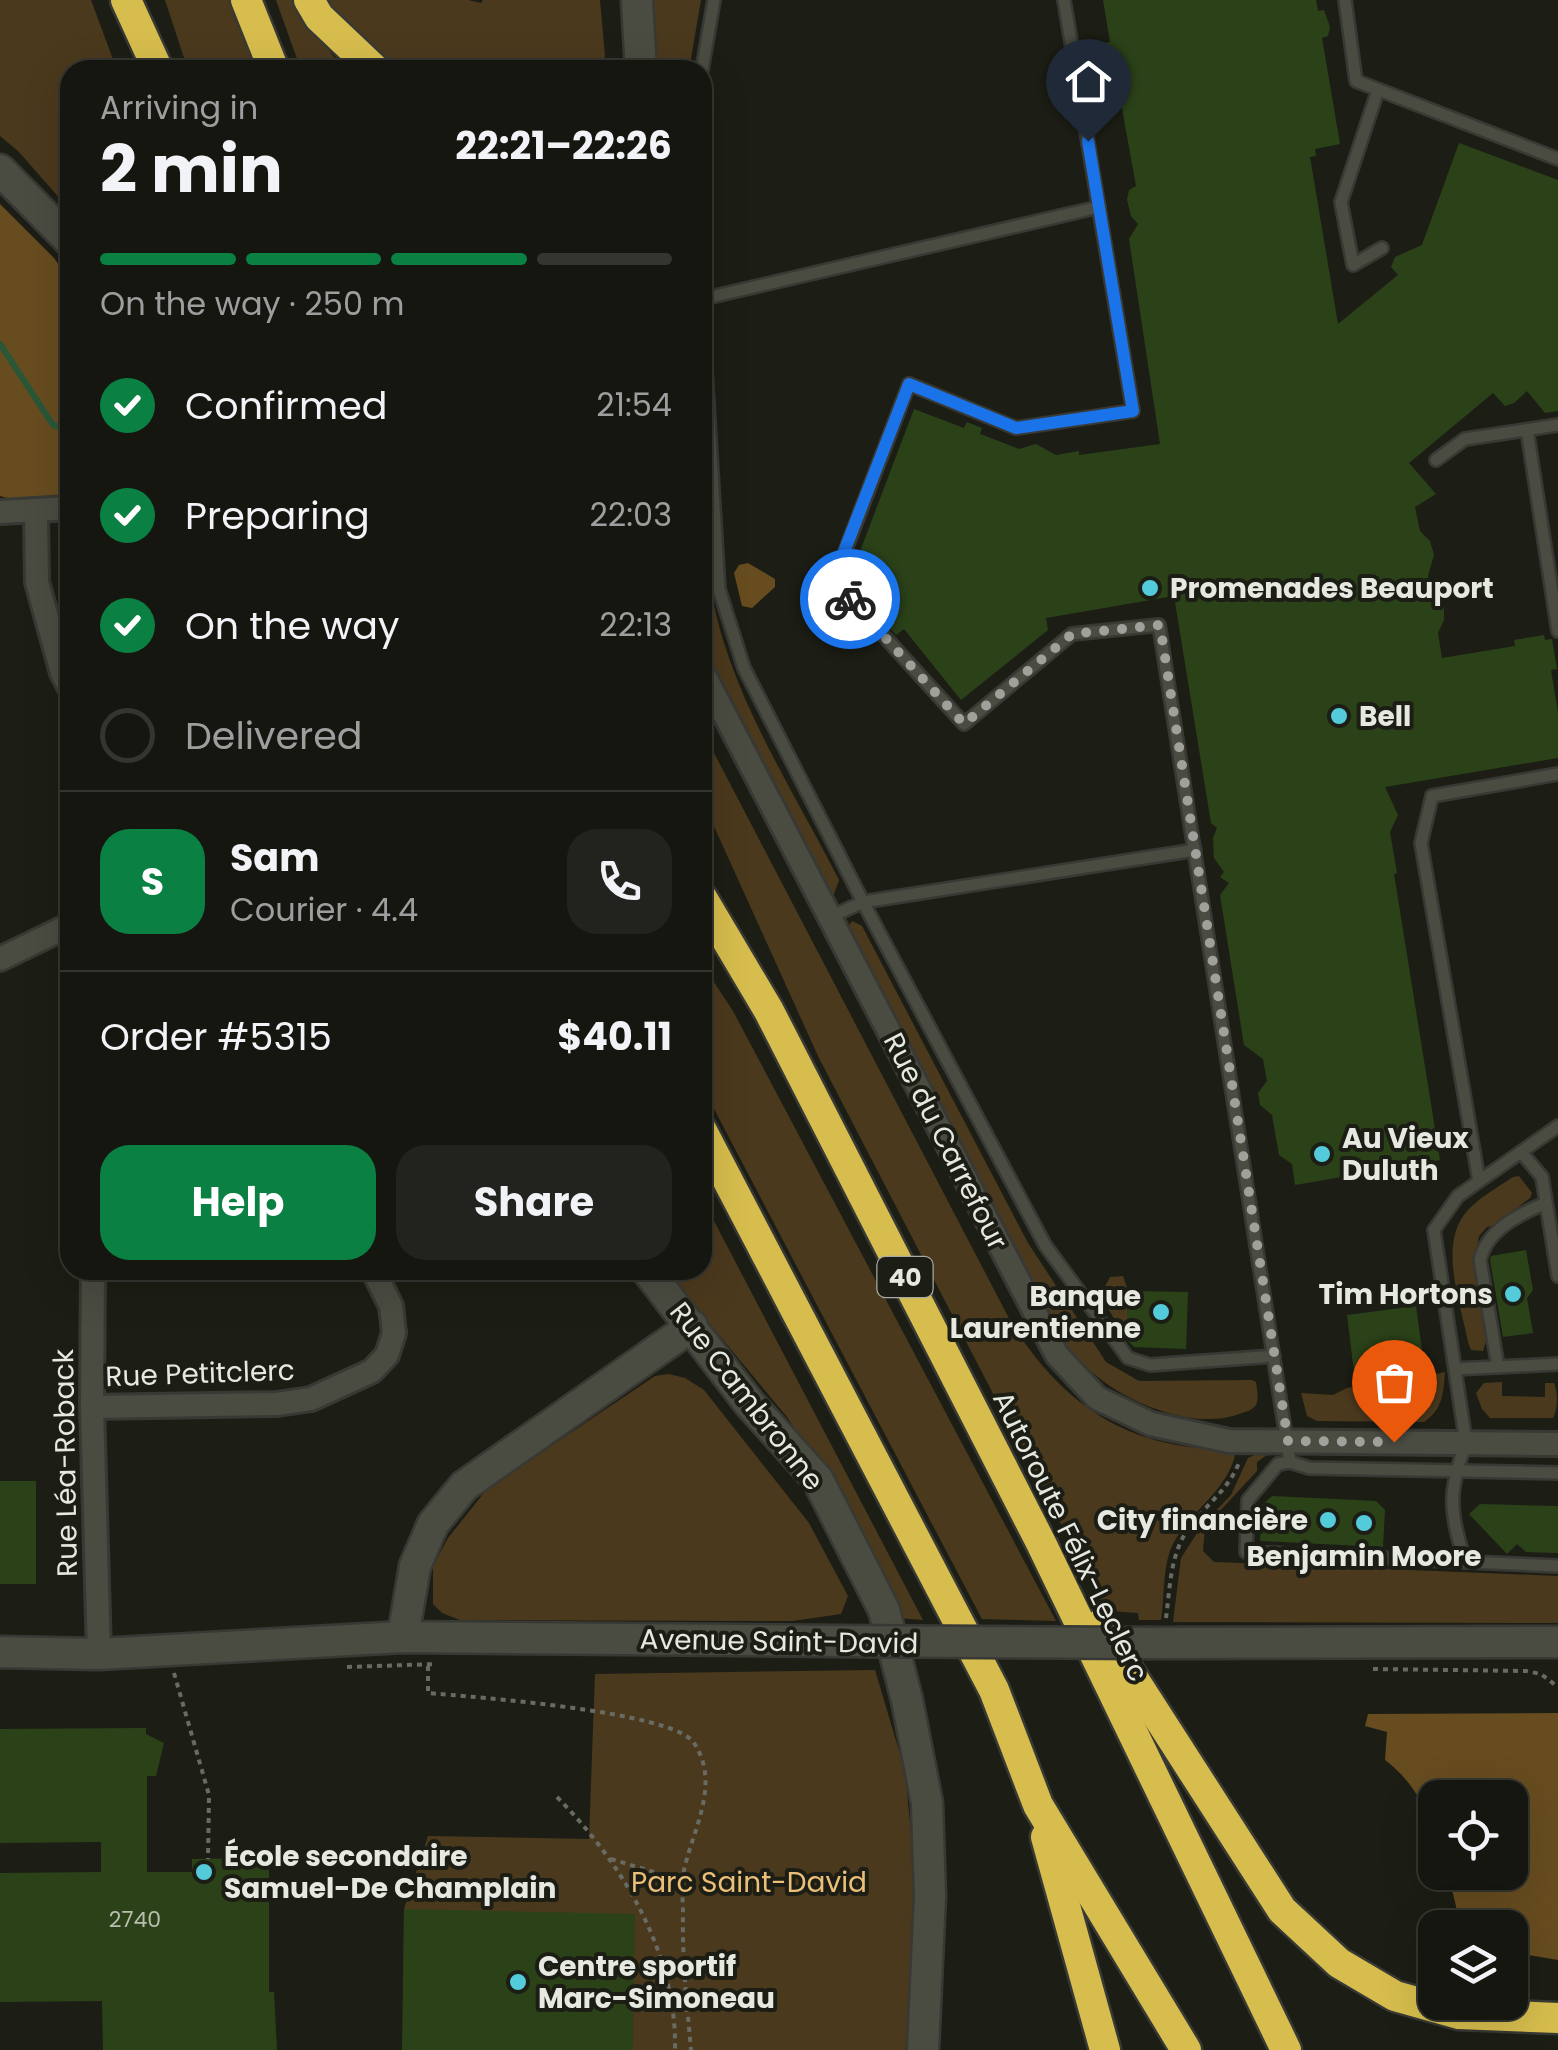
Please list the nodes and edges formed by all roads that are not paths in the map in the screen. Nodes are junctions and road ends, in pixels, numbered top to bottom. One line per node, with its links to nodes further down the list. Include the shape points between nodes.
1 (126, 0): 8 (highway)
2 (246, 0): 9 (highway)
3 (308, 0): 10 (highway)
4 (636, 0): 11 (street)
5 (714, 0): 12 (lane)
6 (1064, 0): 16 (lane)
7 (1345, 0): 13 (lane, via 1356,81)
8 (153, 60)
9 (270, 60)
10 (364, 60)
11 (640, 60)
12 (704, 60)
13 (1378, 90): 14 (lane); 18 (lane, via 1341,202 1353,265)
14 (1558, 159)
15 (0, 170): 17 (street)
16 (1099, 207): 19 (lane); 31 (lane, via 1133,411 1016,428 909,384 840,562 844,592 964,724 1072,634 1160,625)
17 (60, 231)
18 (1382, 248)
19 (712, 300)
20 (1558, 425): 21 (lane)
21 (1528, 430): 22 (lane, via 1465,439); 27 (lane)
22 (1436, 460)
23 (712, 481): 32 (lane, via 718,589 744,668)
24 (60, 509): 25 (street)
25 (36, 511): 26 (street); 28 (street, via 37,582)
26 (0, 512)
27 (1558, 631)
28 (60, 667)
29 (712, 690): 34 (street, Rue du Carrefour)
30 (1558, 774): 40 (lane, via 1432,796 1421,842)
31 (1195, 850): 32 (lane); 47 (lane)
32 (863, 902): 34 (lane); 47 (lane, via 1045,1245 1128,1358 1150,1365)
33 (712, 915): 58 (highway, Autoroute Félix-Leclerc / 40, via 769,1011)
34 (830, 917): 54 (street, Rue du Carrefour, via 1057,1355 1097,1398 1151,1424)
35 (60, 931): 36 (street)
36 (0, 959)
37 (1558, 1126): 39 (lane)
38 (712, 1150): 65 (highway, via 994,1690)
39 (1521, 1152): 40 (lane); 41 (lane, via 1542,1177)
40 (1479, 1181): 50 (lane, via 1458,1196 1434,1230)
41 (1546, 1203): 42 (lane); 49 (lane, via 1490,1237 1482,1249)
42 (1558, 1276)
43 (94, 1280): 51 (street, Rue Léa-Roback)
44 (378, 1280): 51 (street, Rue Petitclerc, via 391,1306 394,1334 387,1355 372,1371 311,1399)
45 (655, 1280): 46 (street, Rue Cambronne)
46 (692, 1326): 61 (street, via 464,1486 433,1524 416,1566); 67 (street, Rue Cambronne, via 818,1480 884,1610 927,1803)
47 (1274, 1356): 54 (lane)
48 (1558, 1364): 49 (lane)
49 (1498, 1367): 50 (lane)
50 (1455, 1369): 52 (lane)
51 (92, 1407): 64 (street, Rue Léa-Roback)
52 (1466, 1443): 53 (street, Rue du Carrefour); 54 (street, Rue du Carrefour); 55 (lane)
53 (1548, 1444): 56 (lane)
54 (1288, 1452): 55 (lane, via 1309,1468); 59 (lane, via 1248,1500 1246,1552)
55 (1456, 1471): 56 (lane); 59 (lane, via 1451,1514)
56 (1538, 1473): 57 (lane)
57 (1558, 1473)
58 (1040, 1543): 66 (highway, via 1060,1563 1282,1910 1339,1963 1396,1996 1458,2014); 70 (highway, Autoroute Félix-Leclerc / 40)
59 (1465, 1562): 60 (lane)
60 (1558, 1566)
61 (403, 1637): 62 (street, Avenue Saint-David, bridge); 64 (street, Avenue Saint-David)
62 (1558, 1642)
63 (0, 1652): 64 (street, Avenue Saint-David)
64 (99, 1654)
65 (1038, 1806): 68 (highway); 69 (highway)
66 (1558, 2018)
67 (922, 2050)
68 (1105, 2050)
69 (1186, 2050)
70 (1286, 2050)

